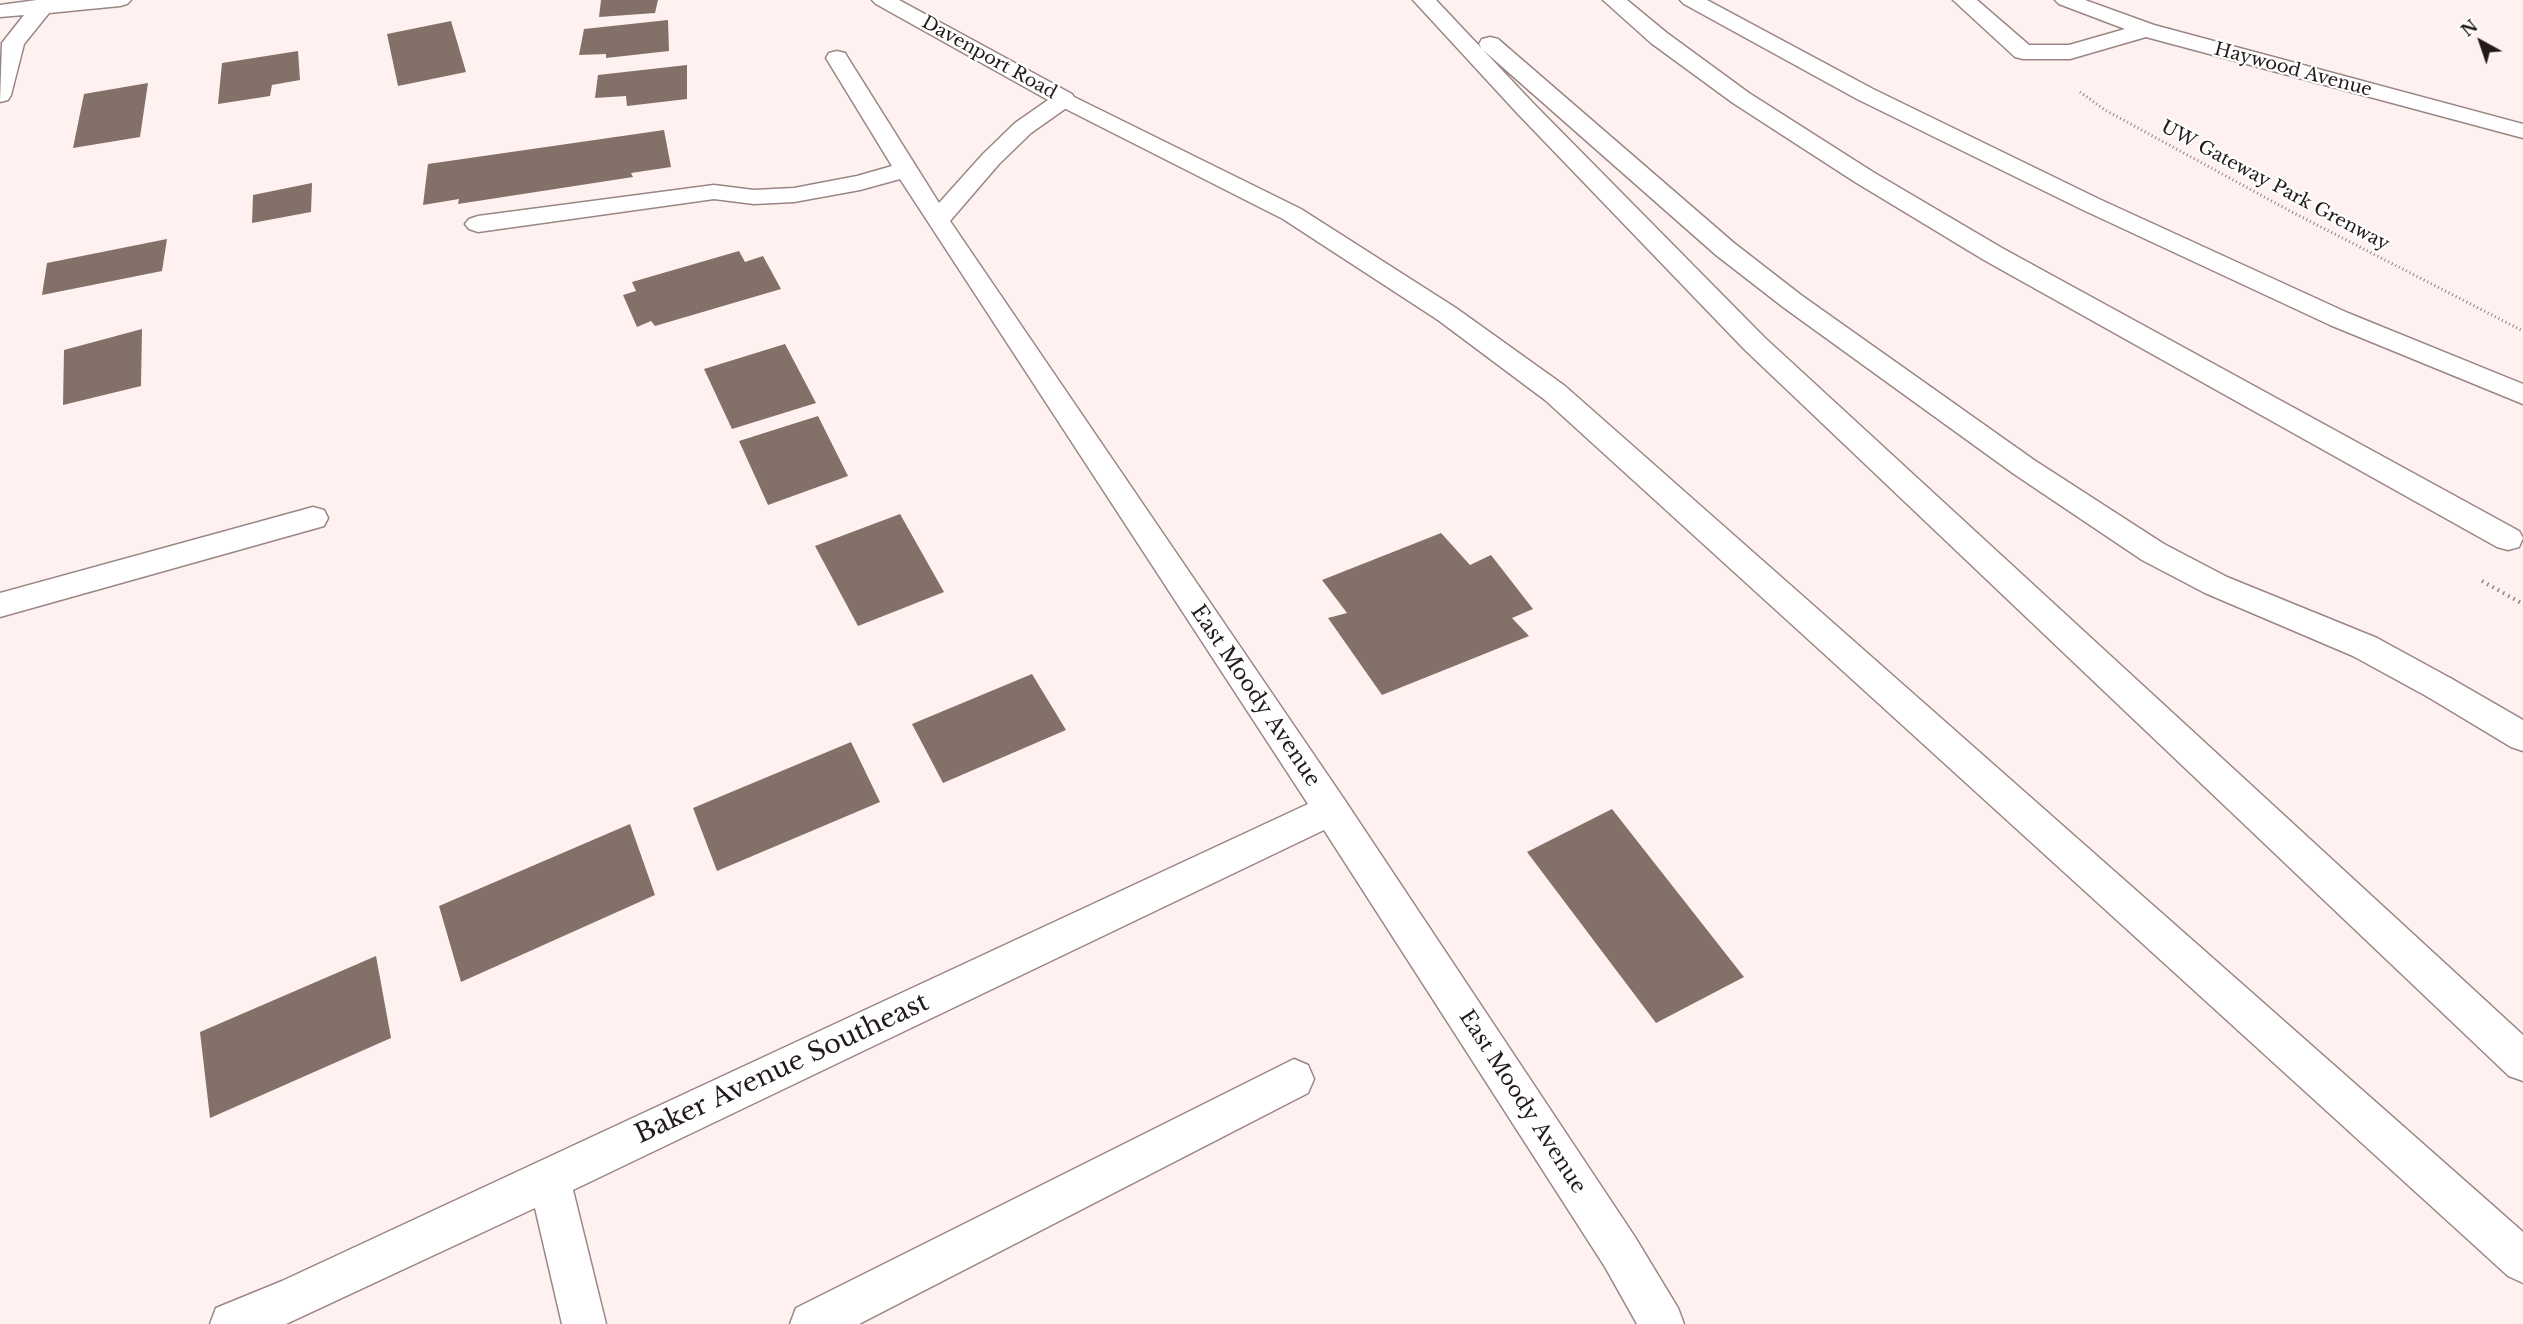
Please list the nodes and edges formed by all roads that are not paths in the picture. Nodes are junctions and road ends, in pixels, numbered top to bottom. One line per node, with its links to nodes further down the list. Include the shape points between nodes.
1 (120, 0): 9 (main road)
2 (883, 0): 14 (main road, Davenport Road)
3 (1424, 0): 25 (main road, via 1754,343)
4 (1438, 0): 23 (main road, via 1725,249 1792,302 2024,467 2153,552 2217,585 2365,647)
5 (1614, 0): 21 (main road, via 1741,98 1864,177 1993,254)
6 (1691, 0): 19 (main road, via 1865,94 2090,204 2339,319)
7 (1965, 0): 11 (main road, via 2023,52 2070,52)
8 (2066, 0): 11 (main road, Haywood Avenue)
9 (45, 3): 10 (main road); 13 (main road, via 13,43)
10 (0, 12)
11 (2146, 30): 15 (main road, Haywood Avenue)
12 (837, 58): 16 (main road, East Moody Avenue)
13 (0, 95)
14 (1064, 99): 17 (main road, via 1023,128); 28 (main road, Davenport Road, via 1292,214 1447,314 1555,393)
15 (2523, 131)
16 (906, 170): 17 (main road, East Moody Avenue); 18 (main road, via 794,195 754,197 714,192)
17 (937, 220): 24 (main road, East Moody Avenue)
18 (478, 224)
19 (2523, 395)
20 (313, 518): 22 (main road)
21 (2516, 543)
22 (0, 604)
23 (2523, 737)
24 (1331, 810): 27 (main road, Baker Avenue Southeast); 32 (main road, East Moody Avenue, via 1620,1252)
25 (2523, 1062)
26 (1294, 1079): 31 (main road)
27 (549, 1179): 29 (main road, Baker Avenue Southeast); 30 (main road)
28 (2523, 1260)
29 (232, 1324)
30 (584, 1324)
31 (812, 1324)
32 (1662, 1324)

